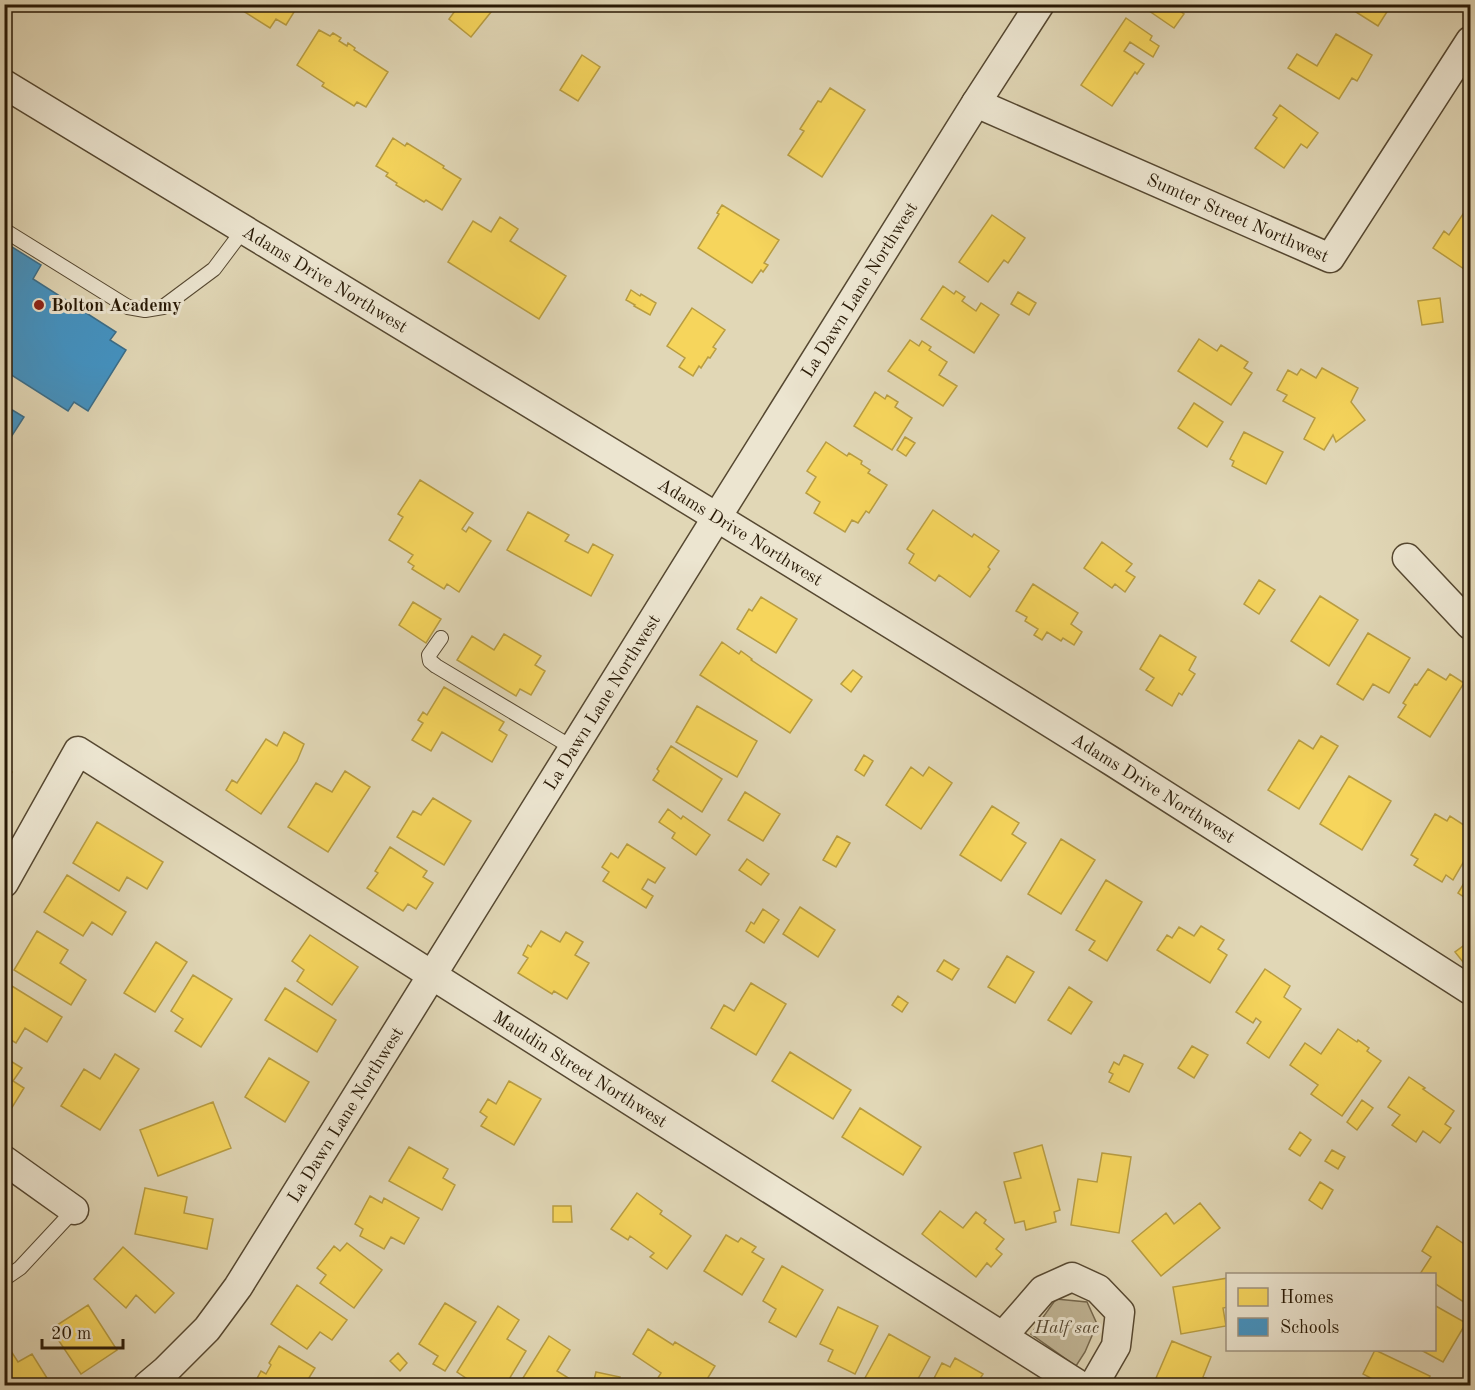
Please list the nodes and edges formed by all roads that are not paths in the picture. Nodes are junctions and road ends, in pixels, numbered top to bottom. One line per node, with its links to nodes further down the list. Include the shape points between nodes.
1 (1040, 4): 4 (street, La Dawn Lane Northwest)
2 (1470, 41): 4 (street, Sumter Street Northwest, via 1330,258)
3 (4, 84): 5 (street, Adams Drive Northwest)
4 (976, 103): 7 (street, La Dawn Lane Northwest)
5 (244, 229): 6 (lane, via 214,269 163,307 145,310 128,308); 7 (street, Adams Drive Northwest)
6 (4, 230)
7 (717, 517): 11 (street, La Dawn Lane Northwest); 14 (street, Adams Drive Northwest, via 1115,763)
8 (1407, 558): 9 (street)
9 (1470, 625)
10 (441, 639): 11 (lane, via 429,655 436,666)
11 (573, 748): 13 (street, La Dawn Lane Northwest)
12 (4, 883): 13 (street, Mauldin Street Northwest, via 78,751)
13 (431, 975): 18 (street, Mauldin Street Northwest); 19 (street, La Dawn Lane Northwest, via 238,1287 207,1329)
14 (1470, 990)
15 (4, 1160): 16 (street)
16 (74, 1210): 17 (lane, via 20,1268)
17 (4, 1279)
18 (1003, 1336): 20 (street, Mauldin Street Northwest); 21 (street, via 1043,1290 1072,1277 1098,1289 1120,1312 1116,1346)
19 (147, 1386)
20 (1081, 1386)
21 (1093, 1386)

